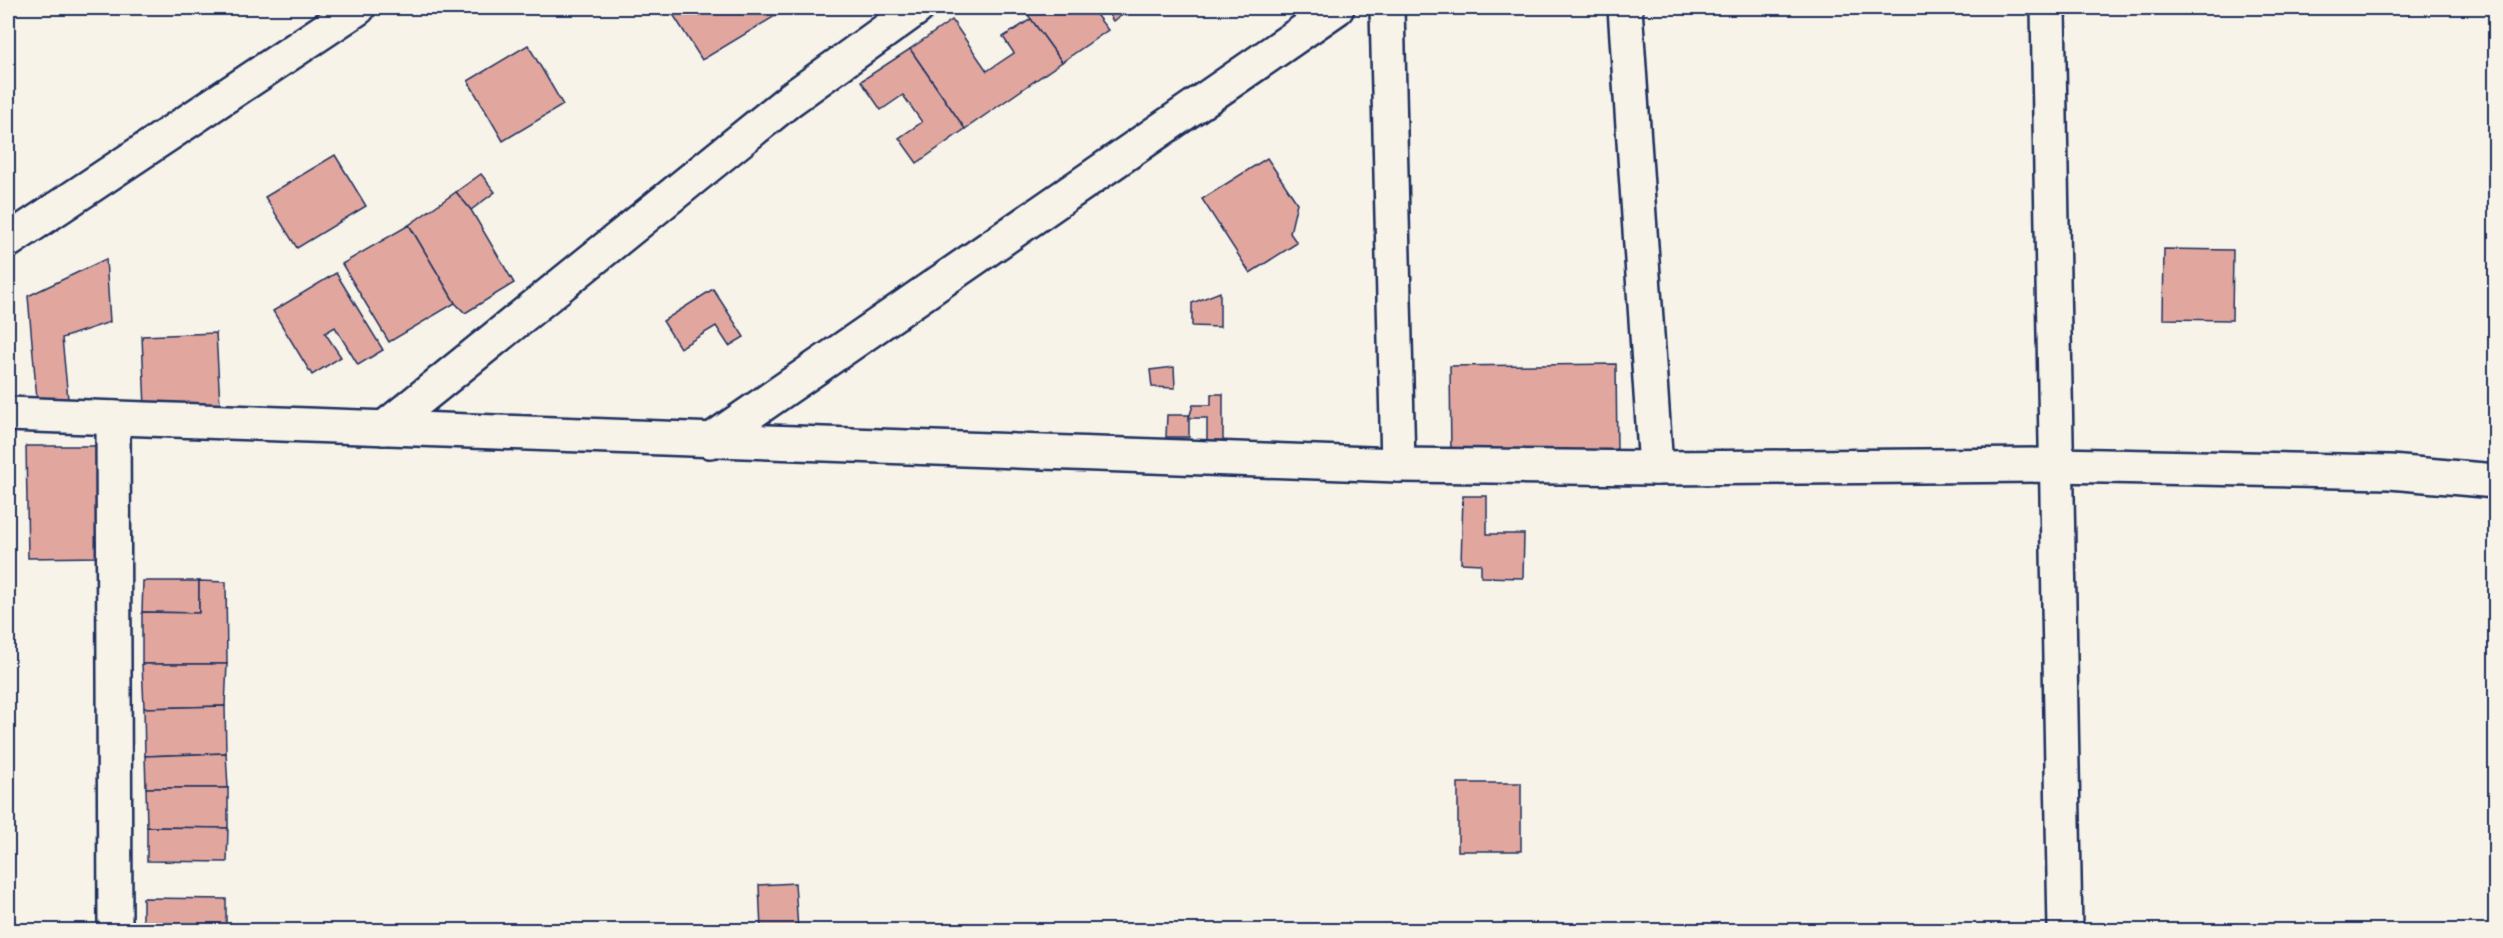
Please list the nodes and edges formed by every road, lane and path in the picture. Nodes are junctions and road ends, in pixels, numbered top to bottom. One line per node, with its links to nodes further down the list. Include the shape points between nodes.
1 (358, 8): 7 (street)
2 (916, 8): 10 (street, via 792,99)
3 (1337, 8): 11 (street)
4 (1387, 8): 12 (street)
5 (1626, 8): 14 (street)
6 (2048, 8): 13 (street)
7 (8, 241)
8 (8, 414): 9 (street)
9 (112, 418): 10 (street); 16 (street)
10 (384, 428): 11 (street)
11 (710, 441): 12 (street)
12 (1398, 465): 14 (street)
13 (2056, 465): 14 (street); 15 (street, via 2390,472); 17 (street)
14 (1656, 468)
15 (2496, 481)
16 (115, 930)
17 (2065, 930)

